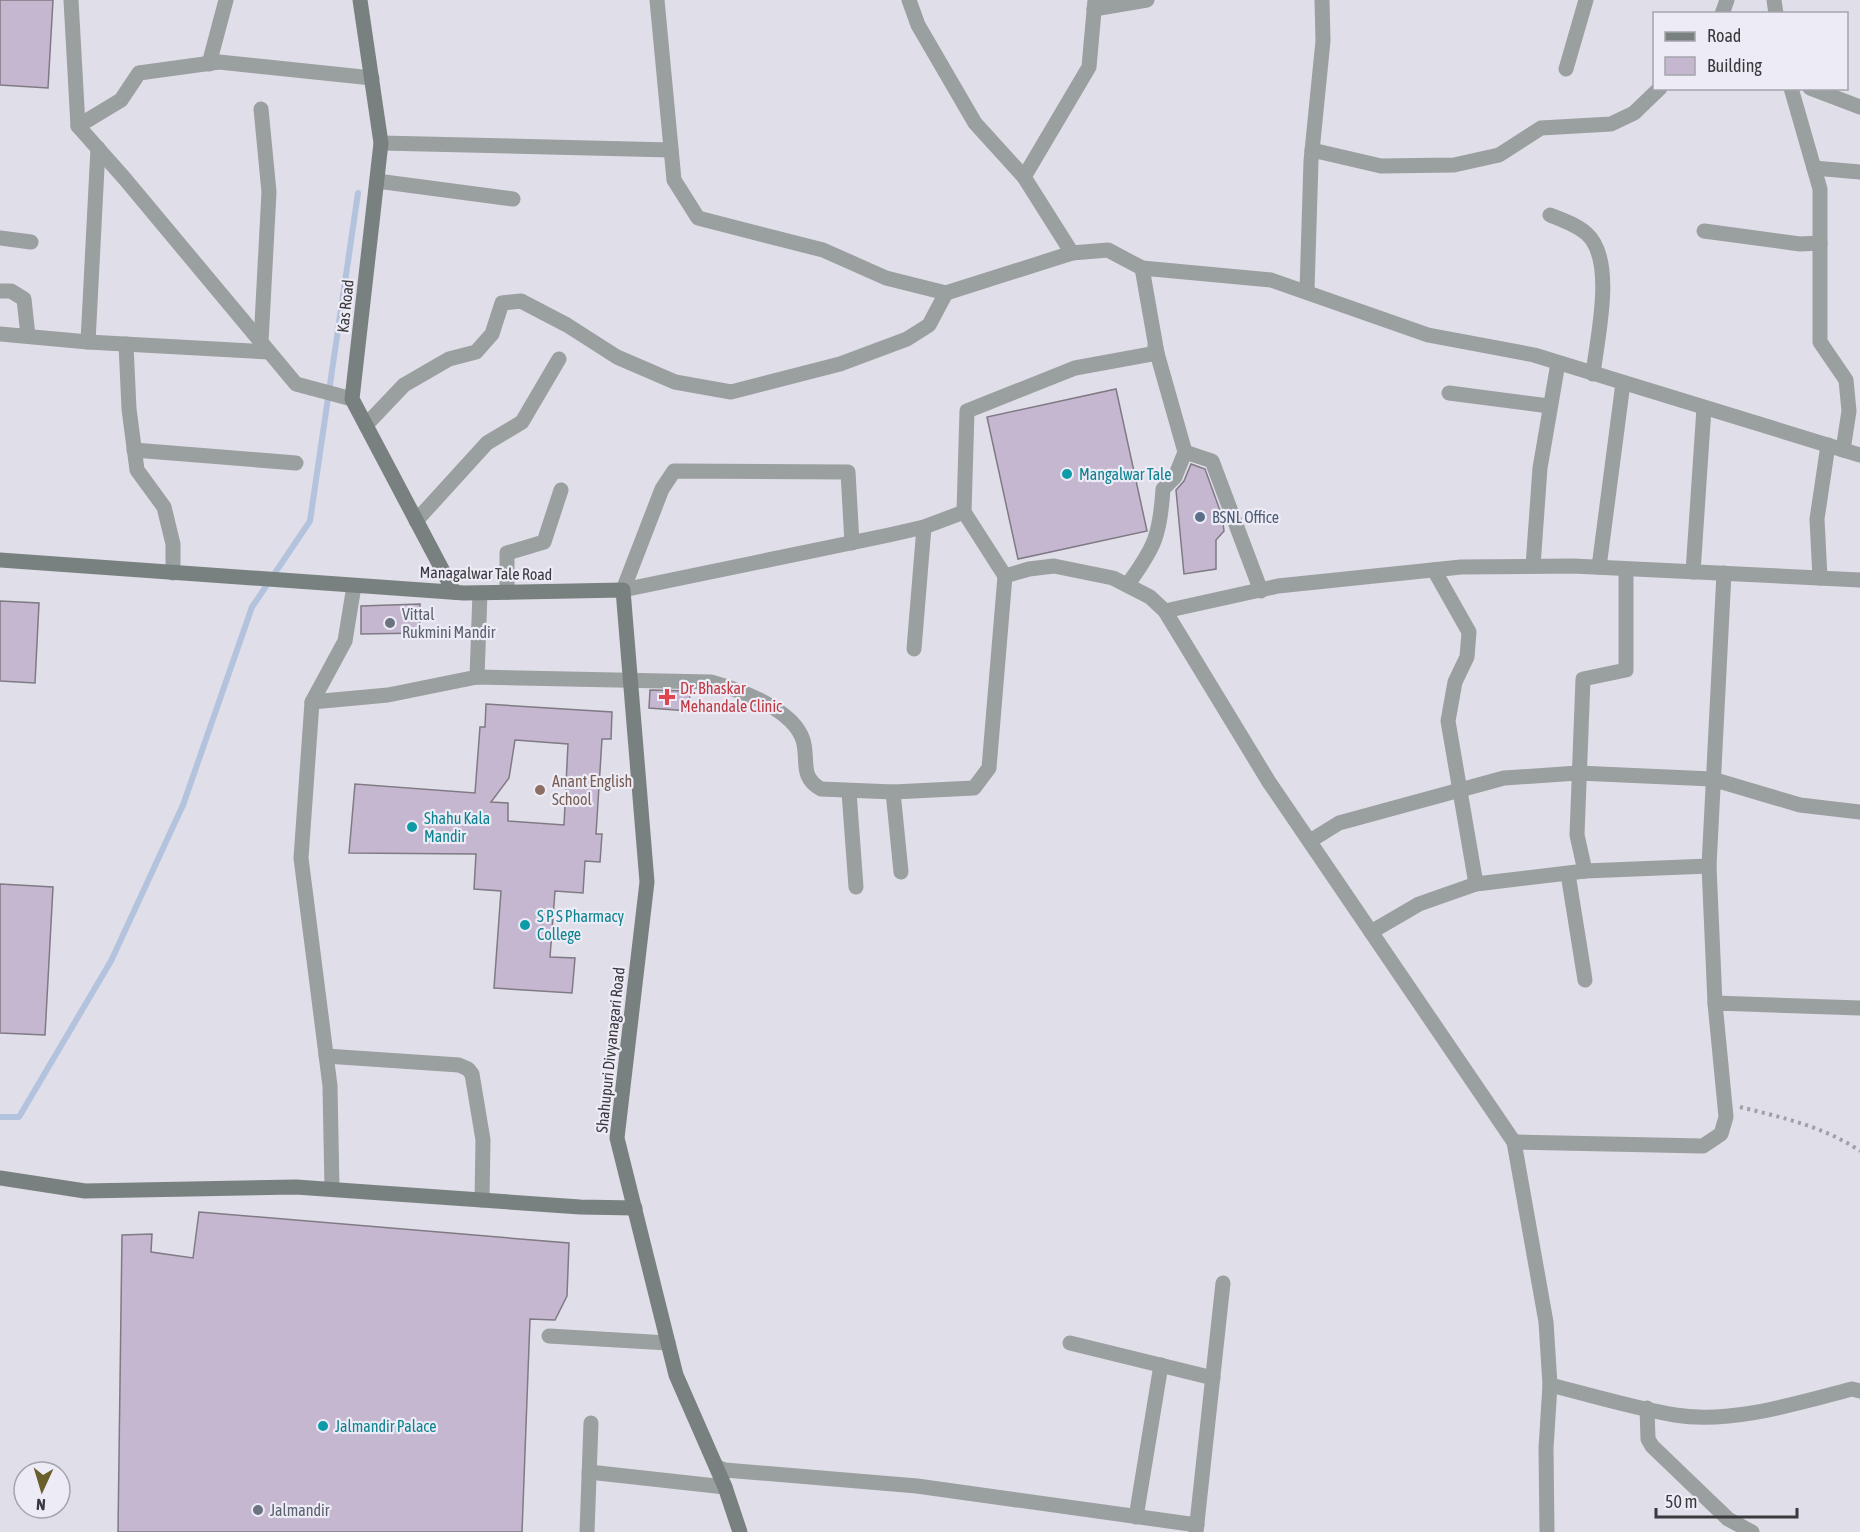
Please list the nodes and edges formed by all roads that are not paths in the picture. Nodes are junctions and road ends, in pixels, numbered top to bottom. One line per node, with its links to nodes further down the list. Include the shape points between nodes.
1 (71, 0): 18 (street)
2 (226, 0): 10 (street)
3 (360, 0): 12 (main road, Kas Road)
4 (657, 0): 21 (street)
5 (909, 0): 25 (street, via 918,25 975,123)
6 (1147, 0): 9 (street)
7 (1322, 0): 22 (street, via 1323,41)
8 (1586, 0): 11 (street)
9 (1095, 5): 25 (street, via 1089,67)
10 (209, 64): 12 (street); 18 (street, via 139,73 121,100)
11 (1566, 69)
12 (372, 78): 19 (main road, Kas Road)
13 (1658, 90): 22 (street, via 1634,113 1611,124 1541,128 1499,155 1454,165 1381,166)
14 (1792, 90): 23 (street)
15 (1815, 90): 16 (street)
16 (1860, 107)
17 (261, 109): 43 (street, via 269,192)
18 (78, 126): 20 (street)
19 (381, 143): 21 (street); 26 (main road, Kas Road)
20 (98, 148): 40 (street); 43 (street)
21 (671, 150): 37 (street, via 674,180 698,218 823,250 886,278)
22 (1312, 150): 35 (street)
23 (1814, 168): 24 (street); 32 (street, via 1820,189)
24 (1860, 172)
25 (1024, 177): 33 (street)
26 (377, 181): 27 (street); 49 (main road, Kas Road)
27 (513, 200)
28 (1550, 214): 46 (street, via 1589,235 1600,253 1603,281)
29 (1704, 231): 32 (street, via 1800,244)
30 (0, 238): 31 (street)
31 (31, 242)
32 (1820, 243): 55 (street, via 1820,342 1846,380 1849,411)
33 (1072, 253): 34 (street, via 1108,250); 37 (street)
34 (1142, 268): 35 (street, via 1271,280); 42 (street)
35 (1307, 290): 45 (street, via 1428,335)
36 (0, 291): 39 (street, via 11,291 24,299)
37 (946, 293): 52 (street, via 929,325 907,339 840,364 731,392 675,381 618,357 521,301 502,303 492,334 476,352 448,359 404,385)
38 (0, 334): 39 (street)
39 (28, 336): 40 (street)
40 (88, 342): 41 (street)
41 (126, 344): 43 (street); 54 (street)
42 (1155, 346): 56 (street); 60 (street, via 1157,353 1075,368 967,411)
43 (265, 347): 49 (street, via 296,384)
44 (559, 359): 61 (street, via 522,422 487,443)
45 (1558, 363): 46 (street); 50 (street)
46 (1593, 374): 47 (street)
47 (1623, 383): 51 (street); 66 (street)
48 (1449, 393): 50 (street)
49 (352, 399): 52 (main road)
50 (1549, 406): 65 (street)
51 (1704, 408): 53 (street); 69 (street)
52 (366, 425): 61 (main road)
53 (1828, 445): 55 (street); 73 (street, via 1818,519)
54 (134, 450): 58 (street); 70 (street, via 137,470 164,507 174,544)
55 (1843, 450): 57 (street)
56 (1185, 453): 75 (street, via 1175,477 1163,489 1161,523 1150,554); 78 (street, via 1212,461)
57 (1860, 455)
58 (296, 463)
59 (561, 490): 80 (street, via 544,542 507,553)
60 (964, 512): 62 (street, Managalwar Tale Road); 72 (street)
61 (416, 521): 79 (main road)
62 (924, 527): 63 (street, Managalwar Tale Road); 83 (street)
63 (852, 543): 77 (street, Managalwar Tale Road); 77 (street, via 848,472 674,471 662,489)
64 (0, 560): 70 (main road, Managalwar Tale Road)
65 (1533, 566): 66 (street); 68 (street)
66 (1599, 567): 67 (street)
67 (1626, 568): 69 (street); 87 (street, via 1626,670 1583,680)
68 (1434, 570): 78 (street); 89 (street, via 1469,632 1467,657 1455,682 1448,721)
69 (1693, 572): 71 (street)
70 (173, 573): 76 (main road, Managalwar Tale Road)
71 (1724, 573): 73 (street); 88 (street)
72 (1005, 576): 75 (street, via 1054,566); 91 (street, via 989,768 985,777 974,788)
73 (1820, 578): 74 (street)
74 (1860, 580)
75 (1128, 584): 82 (street)
76 (354, 586): 79 (main road, Managalwar Tale Road); 86 (street, via 345,641)
77 (623, 590): 80 (main road, Managalwar Tale Road); 85 (main road, Shahupuri Divyanagari Road)
78 (1261, 591): 82 (street)
79 (453, 592): 81 (main road, Managalwar Tale Road)
80 (507, 592): 81 (main road, Managalwar Tale Road)
81 (480, 593): 84 (street)
82 (1165, 611): 93 (street, via 1269,782)
83 (914, 649)
84 (477, 677): 85 (street); 86 (street, via 388,695)
85 (630, 679): 90 (street, via 711,682 738,689 778,710 798,730 804,741 805,773 814,786); 109 (main road, Shahupuri Divyanagari Road, via 647,882 617,1138)
86 (312, 702): 104 (street, via 301,858)
87 (1578, 773): 88 (street); 89 (street, via 1504,778); 95 (street, via 1577,836)
88 (1713, 779): 92 (street, via 1800,805); 94 (street)
89 (1460, 791): 93 (street, via 1339,824); 98 (street)
90 (849, 792): 91 (street); 99 (street)
91 (893, 792): 96 (street)
92 (1860, 812)
93 (1310, 841): 100 (street)
94 (1709, 866): 95 (street); 102 (street)
95 (1585, 871): 97 (street)
96 (901, 872)
97 (1568, 873): 98 (street); 101 (street)
98 (1476, 884): 100 (street, via 1419,904)
99 (856, 887)
100 (1371, 932): 105 (street)
101 (1585, 980)
102 (1714, 1003): 103 (street); 105 (street, via 1726,1117 1721,1134 1703,1146)
103 (1860, 1008)
104 (326, 1056): 107 (street); 108 (street, via 459,1065 468,1069 483,1140)
105 (1514, 1142): 116 (street, via 1546,1322)
106 (0, 1178): 107 (main road, via 85,1191 178,1187)
107 (332, 1189): 108 (main road)
108 (482, 1200): 109 (main road)
109 (635, 1208): 113 (main road, Shahupuri Divyanagari Road)
110 (1223, 1283): 115 (street)
111 (549, 1336): 113 (street)
112 (1070, 1342): 114 (street)
113 (668, 1343): 120 (main road, Shahupuri Divyanagari Road, via 676,1375)
114 (1161, 1365): 115 (street); 123 (street)
115 (1213, 1378): 124 (street)
116 (1550, 1385): 118 (street); 127 (street)
117 (1860, 1391): 118 (street, via 1852,1389 1775,1409 1727,1415 1677,1415)
118 (1647, 1408): 128 (street, via 1648,1439 1652,1446 1728,1519)
119 (591, 1423): 121 (street)
120 (717, 1467): 122 (main road, Shahupuri Divyanagari Road); 123 (street, via 917,1486)
121 (589, 1472): 122 (street); 125 (street)
122 (725, 1487): 126 (main road, Shahupuri Divyanagari Road)
123 (1136, 1517): 124 (street)
124 (1196, 1529)
125 (587, 1532)
126 (740, 1532)
127 (1547, 1532)
128 (1752, 1532)

